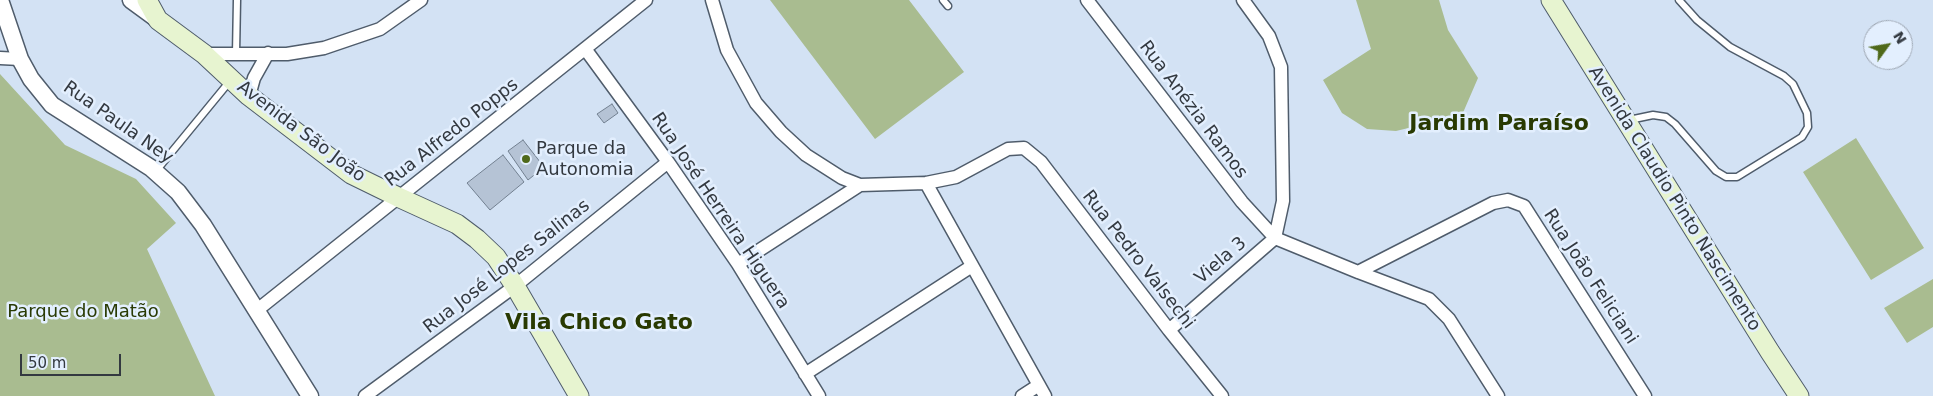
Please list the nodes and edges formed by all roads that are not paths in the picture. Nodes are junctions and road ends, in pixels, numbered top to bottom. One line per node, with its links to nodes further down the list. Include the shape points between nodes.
1 (0, 0): 18 (street, Rua Paula Ney)
2 (131, 0): 12 (street, Avenida São João)
3 (147, 0): 12 (main road)
4 (237, 0): 16 (lane)
5 (421, 0): 14 (street, via 380,28 324,48 287,54)
6 (646, 0): 13 (street, Rua Alfredo Popps)
7 (712, 0): 25 (street, via 727,50 756,103 806,155 842,178)
8 (1087, 0): 27 (street, Rua Anézia Ramos, via 1242,202)
9 (1242, 0): 27 (street, via 1269,36 1281,66 1283,201)
10 (1551, 0): 21 (main road, Avenida Claudio Pinto Nascimento)
11 (1679, 0): 21 (lane, via 1697,20 1730,47 1794,84 1807,113 1808,127 1802,137 1737,177 1726,177 1716,171 1666,118 1653,115)
12 (158, 20): 15 (main road, Avenida São João)
13 (586, 50): 22 (street, Rua José Herreira Higuera); 26 (street, Rua Alfredo Popps)
14 (268, 53): 16 (street); 20 (street, via 254,78)
15 (204, 54): 16 (street); 19 (main road, Avenida São João)
16 (236, 54)
17 (0, 58): 18 (street)
18 (20, 59): 23 (street, Rua Paula Ney, via 52,105)
19 (231, 80): 20 (main road, Avenida São João); 23 (lane)
20 (249, 96): 26 (main road, Avenida São João, via 351,174)
21 (1626, 120): 44 (main road, Avenida Claudio Pinto Nascimento)
22 (668, 162): 28 (street, Rua José Herreira Higuera); 31 (street, Rua José Lopes Salinas)
23 (156, 171): 32 (street, Rua Paula Ney, via 178,192 203,225)
24 (926, 183): 25 (street); 29 (street); 33 (street, Rua Pedro Valsechi, via 956,177 1008,149 1024,148 1041,162)
25 (860, 185): 28 (street)
26 (398, 197): 31 (main road, Avenida São João, via 457,224 477,239 496,257); 32 (street, Rua Alfredo Popps)
27 (1274, 238): 30 (street); 33 (street, Viela 3)
28 (738, 264): 34 (street, Rua José Herreira Higuera)
29 (972, 266): 34 (street); 35 (street)
30 (1358, 272): 42 (street, via 1429,299 1449,320); 43 (street, Rua João Feliciani, via 1492,203 1508,200 1524,206)
31 (515, 286): 37 (street, Rua José Lopes Salinas); 38 (main road, Avenida São João)
32 (256, 311): 36 (street, Rua Paula Ney)
33 (1169, 330): 41 (street, Rua Pedro Valsechi)
34 (805, 374): 39 (street, Rua José Herreira Higuera)
35 (1042, 391): 40 (street)
36 (310, 396)
37 (365, 396)
38 (579, 396)
39 (819, 396)
40 (1022, 396)
41 (1222, 396)
42 (1498, 396)
43 (1645, 396)
44 (1799, 396)

